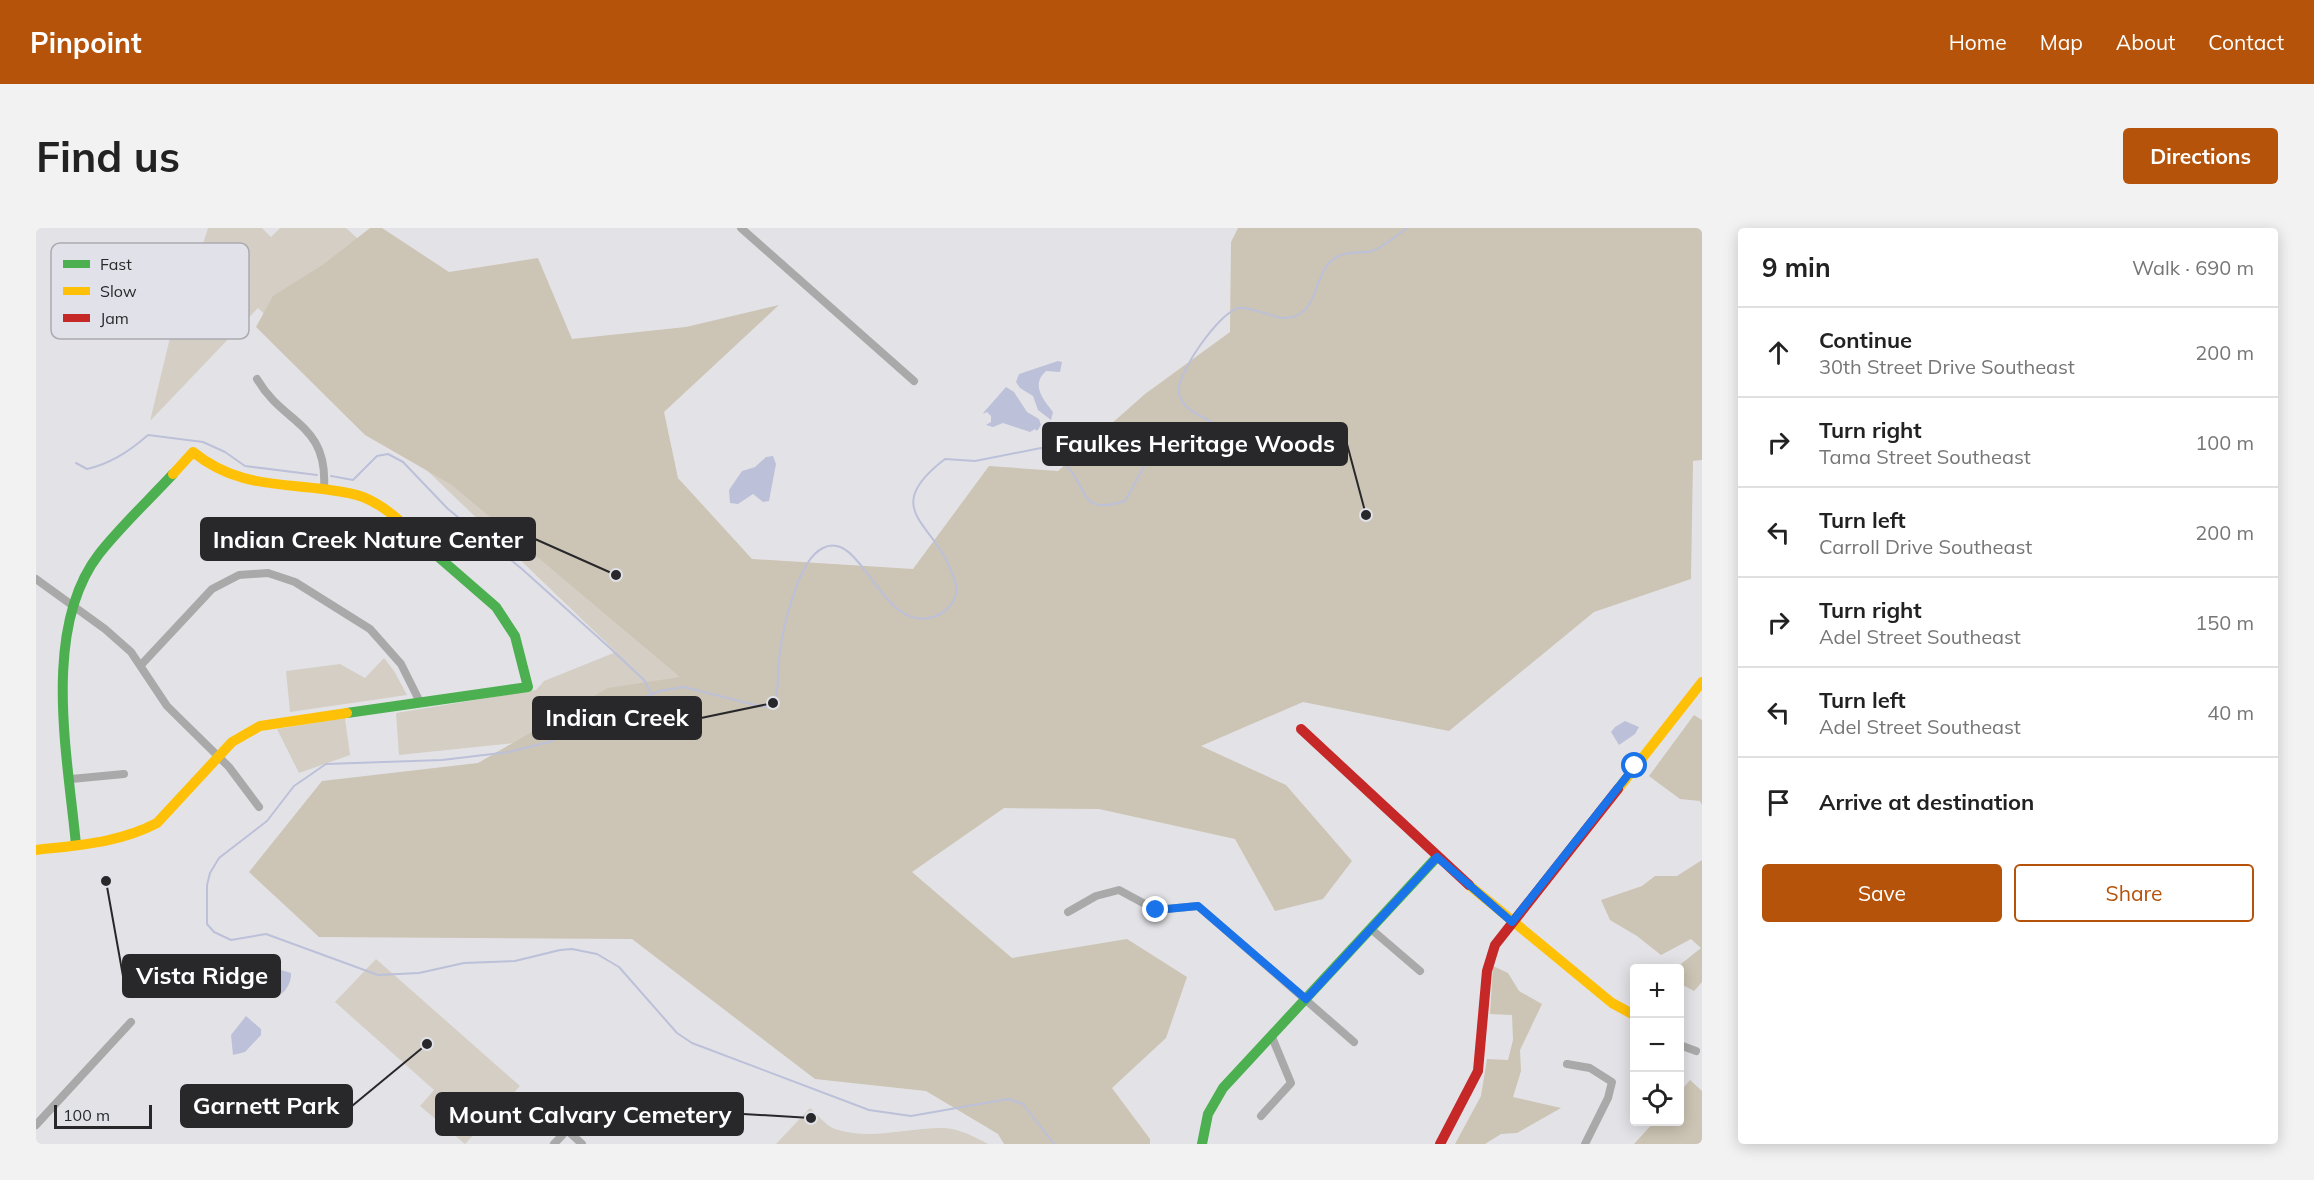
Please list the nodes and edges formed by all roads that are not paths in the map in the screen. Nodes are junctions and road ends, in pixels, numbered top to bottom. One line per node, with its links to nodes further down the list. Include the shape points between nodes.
1 (741, 228): 3 (street)
2 (257, 379): 4 (street, via 265,393 314,437 325,466)
3 (914, 381)
4 (324, 488): 6 (street, via 240,479 213,468 193,453 98,555); 9 (street, via 363,497 382,507 496,607 515,636 528,687)
5 (36, 579): 6 (street)
6 (74, 607): 7 (street, via 119,640); 13 (street, via 65,663)
7 (141, 665): 9 (street, via 212,589 239,575 268,573 295,582 370,629 401,664); 11 (street, via 167,706)
8 (1702, 682): 19 (street)
9 (420, 702): 11 (street, via 260,726)
10 (1301, 729): 17 (street)
11 (218, 756): 14 (street); 15 (street, via 157,823 146,830 119,839)
12 (124, 774): 13 (street)
13 (71, 779): 15 (street)
14 (260, 807)
15 (76, 845): 16 (street)
16 (36, 850)
17 (1437, 857): 19 (street); 20 (street)
18 (1068, 912): 22 (street, via 1096,896 1119,890 1156,910 1198,906)
19 (1512, 922): 23 (street, via 1612,1003); 35 (street, via 1489,960 1478,1071)
20 (1371, 929): 21 (street); 22 (street)
21 (1420, 971)
22 (1306, 999): 25 (street); 26 (street)
23 (1630, 1012)
24 (131, 1022): 31 (street)
25 (1272, 1037): 30 (street, via 1291,1083); 34 (street, via 1241,1066 1213,1102)
26 (1354, 1042)
27 (1684, 1046): 28 (street)
28 (1696, 1051)
29 (1567, 1064): 36 (street, via 1590,1068 1612,1082)
30 (1261, 1116)
31 (36, 1125)
32 (554, 1144): 33 (street, via 567,1130)
33 (582, 1144)
34 (1202, 1144)
35 (1440, 1144)
36 (1585, 1144)

